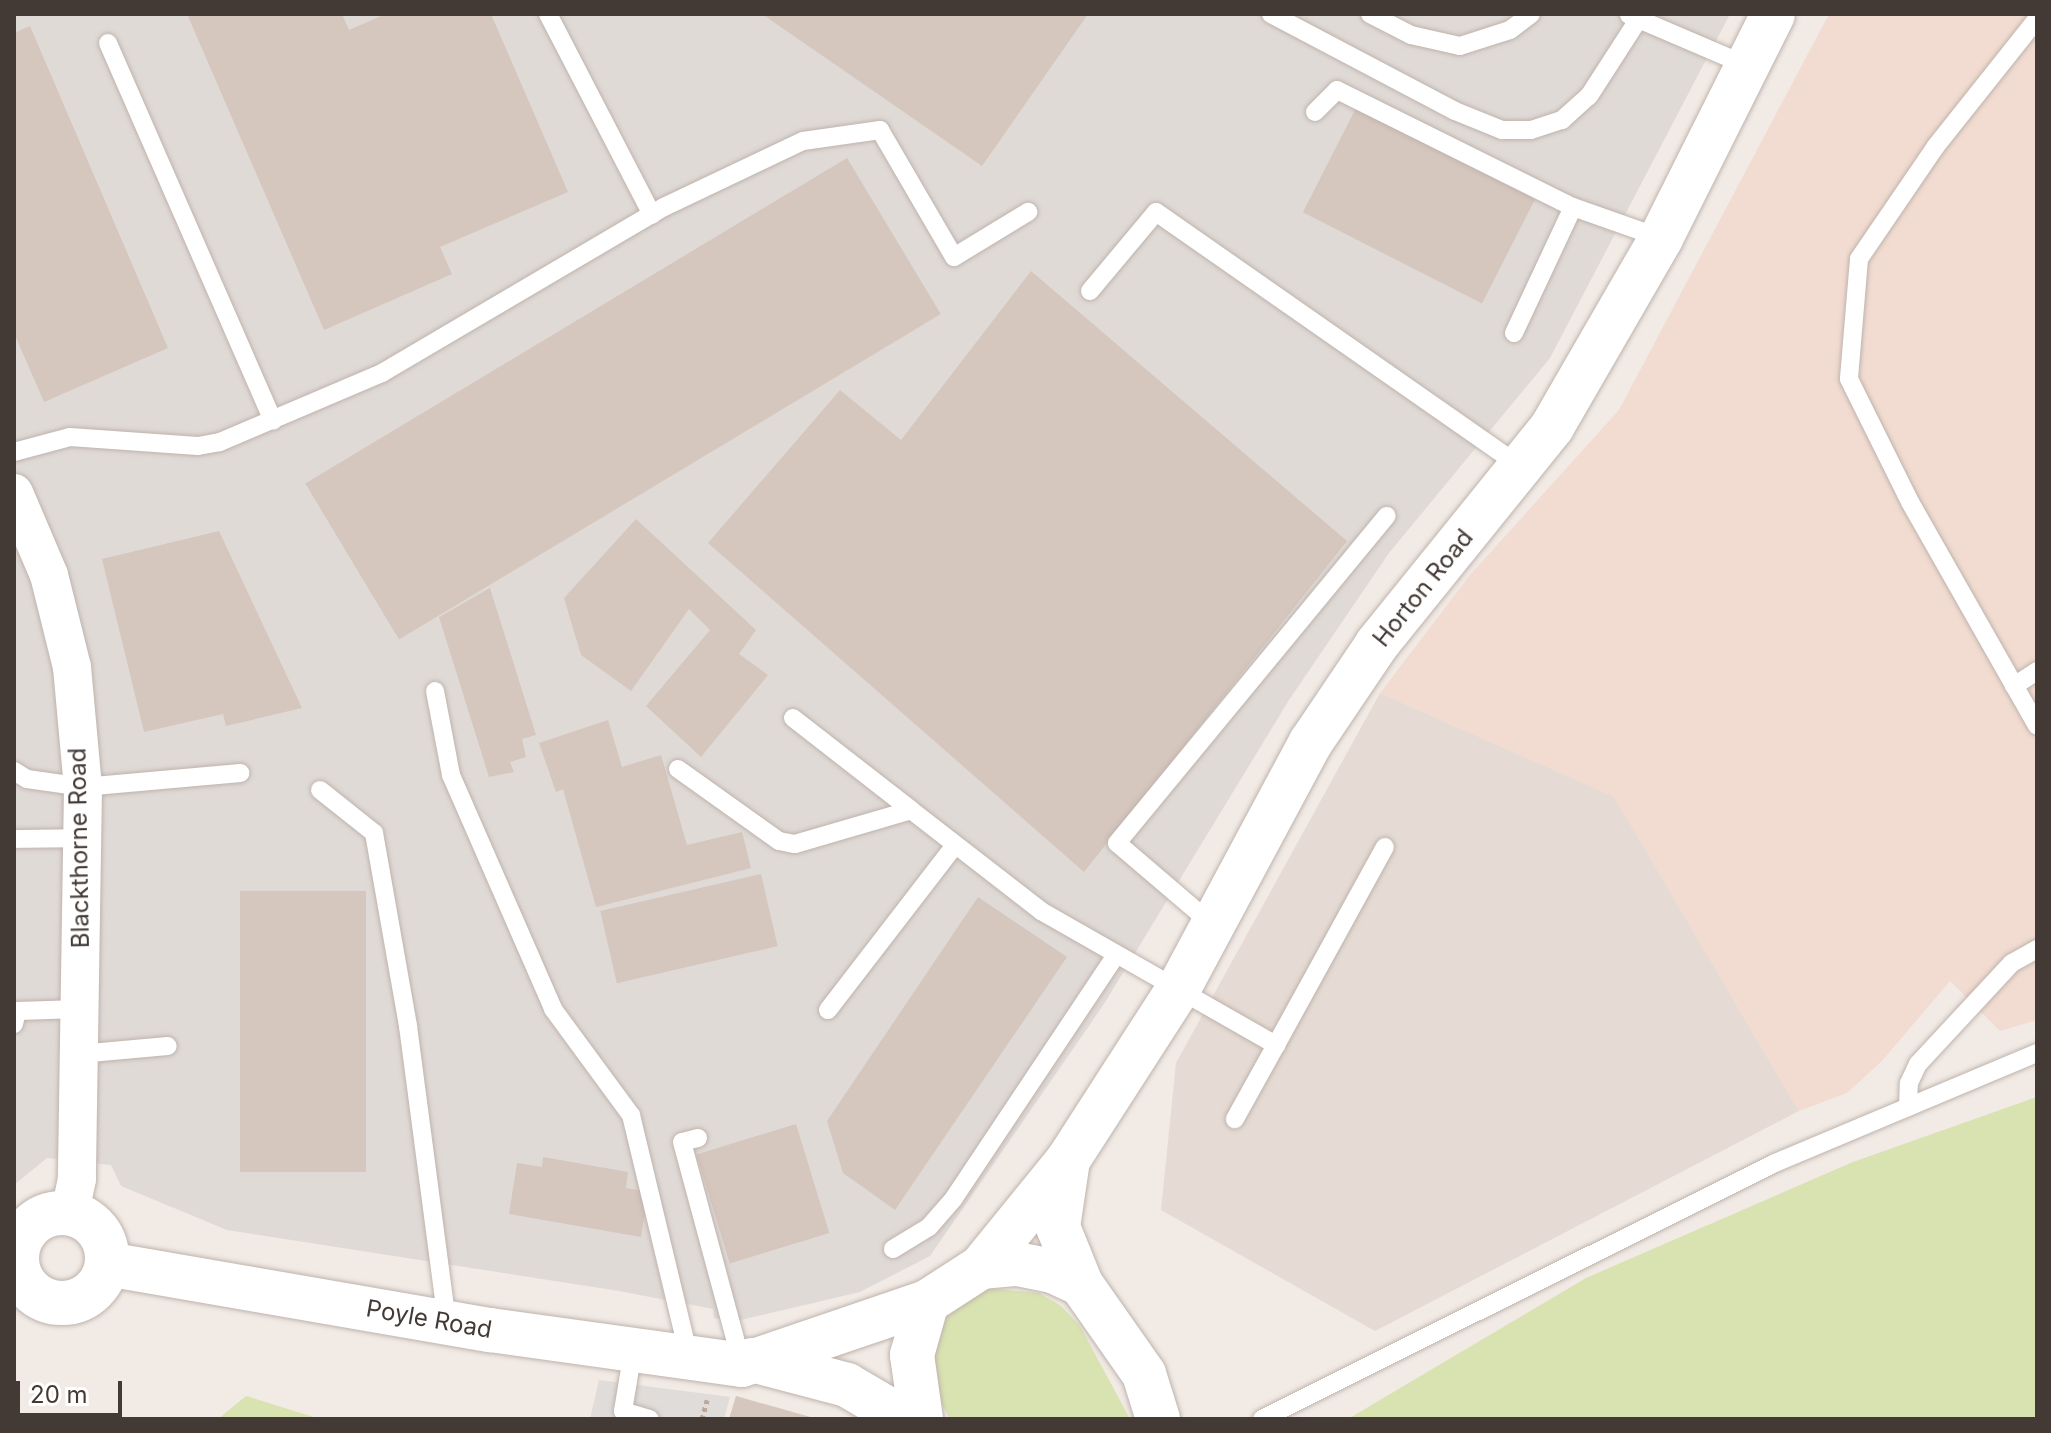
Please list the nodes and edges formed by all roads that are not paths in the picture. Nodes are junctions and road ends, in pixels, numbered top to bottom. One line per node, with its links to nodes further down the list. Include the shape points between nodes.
1 (548, 14): 12 (lane)
2 (1271, 14): 5 (lane, via 1442,105 1502,130 1531,130 1562,120 1589,96)
3 (1370, 14): 4 (lane, via 1411,35 1460,46 1510,30)
4 (1531, 14)
5 (1633, 17): 7 (lane)
6 (2037, 19): 22 (lane, via 1936,146 1859,259 1849,379 1910,502)
7 (1759, 31): 13 (street, Horton Road)
8 (108, 43): 16 (lane)
9 (1315, 112): 10 (lane, via 1337,90)
10 (1573, 207): 13 (lane); 15 (lane)
11 (1028, 212): 12 (lane, via 954,257 880,130 803,141)
12 (652, 215): 16 (lane, via 382,373)
13 (1661, 238): 18 (street, Horton Road, via 1552,427)
14 (1090, 291): 18 (lane, via 1156,212)
15 (1514, 333)
16 (273, 420): 17 (lane, via 198,446 70,437)
17 (14, 452)
18 (1520, 466): 36 (street, Horton Road, via 1377,644 1311,742)
19 (14, 493): 29 (street, Blackthorne Road, via 49,575 72,667)
20 (1387, 516): 36 (lane, via 1117,843)
21 (2037, 671): 22 (lane)
22 (2014, 686): 25 (lane)
23 (435, 691): 60 (lane, via 451,775 553,1009 631,1115)
24 (793, 718): 31 (lane)
25 (2037, 726)
26 (678, 769): 31 (lane, via 779,841 795,844)
27 (14, 771): 29 (lane, via 27,779)
28 (240, 773): 29 (lane)
29 (83, 787): 32 (street, Blackthorne Road)
30 (320, 790): 58 (lane, via 374,833 408,1026)
31 (911, 810): 34 (lane)
32 (82, 838): 33 (lane); 40 (street, Blackthorne Road)
33 (14, 839)
34 (955, 845): 38 (lane, via 1041,911); 41 (lane)
35 (1385, 847): 43 (lane)
36 (1213, 925): 39 (street, Horton Road)
37 (2037, 949): 47 (lane, via 2012,963 1918,1064 1909,1083)
38 (1116, 955): 39 (lane); 52 (lane, via 954,1198 929,1227)
39 (1179, 988): 43 (lane); 50 (street, Horton Road)
40 (80, 1009): 42 (lane, via 17,1011); 46 (street, Blackthorne Road)
41 (828, 1010)
42 (14, 1024)
43 (1276, 1045): 48 (lane)
44 (168, 1046): 46 (lane)
45 (2037, 1053): 47 (lane)
46 (79, 1054): 51 (street, Blackthorne Road, via 77,1179)
47 (1908, 1107): 66 (lane, via 1775,1163)
48 (1235, 1119)
49 (698, 1138): 61 (lane, via 682,1142)
50 (1068, 1160): 55 (street, Horton Road); 56 (street, Horton Road, via 1058,1227)
51 (70, 1213): 53 (street, via 38,1219 23,1233); 54 (street, via 99,1231)
52 (893, 1249)
53 (15, 1251): 54 (street, via 22,1280 35,1295 57,1303 88,1295)
54 (107, 1264): 58 (street, Poyle Road)
55 (981, 1267): 56 (street, via 1017,1264 1053,1271); 57 (street, Poyle Road)
56 (1081, 1284): 65 (street, Horton Road, via 1144,1374)
57 (927, 1302): 61 (street, Poyle Road); 64 (street, via 912,1355)
58 (447, 1322): 59 (street, Poyle Road)
59 (634, 1348): 60 (street, Poyle Road); 62 (lane, via 623,1411)
60 (689, 1356): 61 (street, Poyle Road)
61 (747, 1362): 63 (street, Poyle Road, via 847,1385)
62 (650, 1419)
63 (905, 1419)
64 (921, 1419)
65 (1158, 1419)
66 (1262, 1419)

